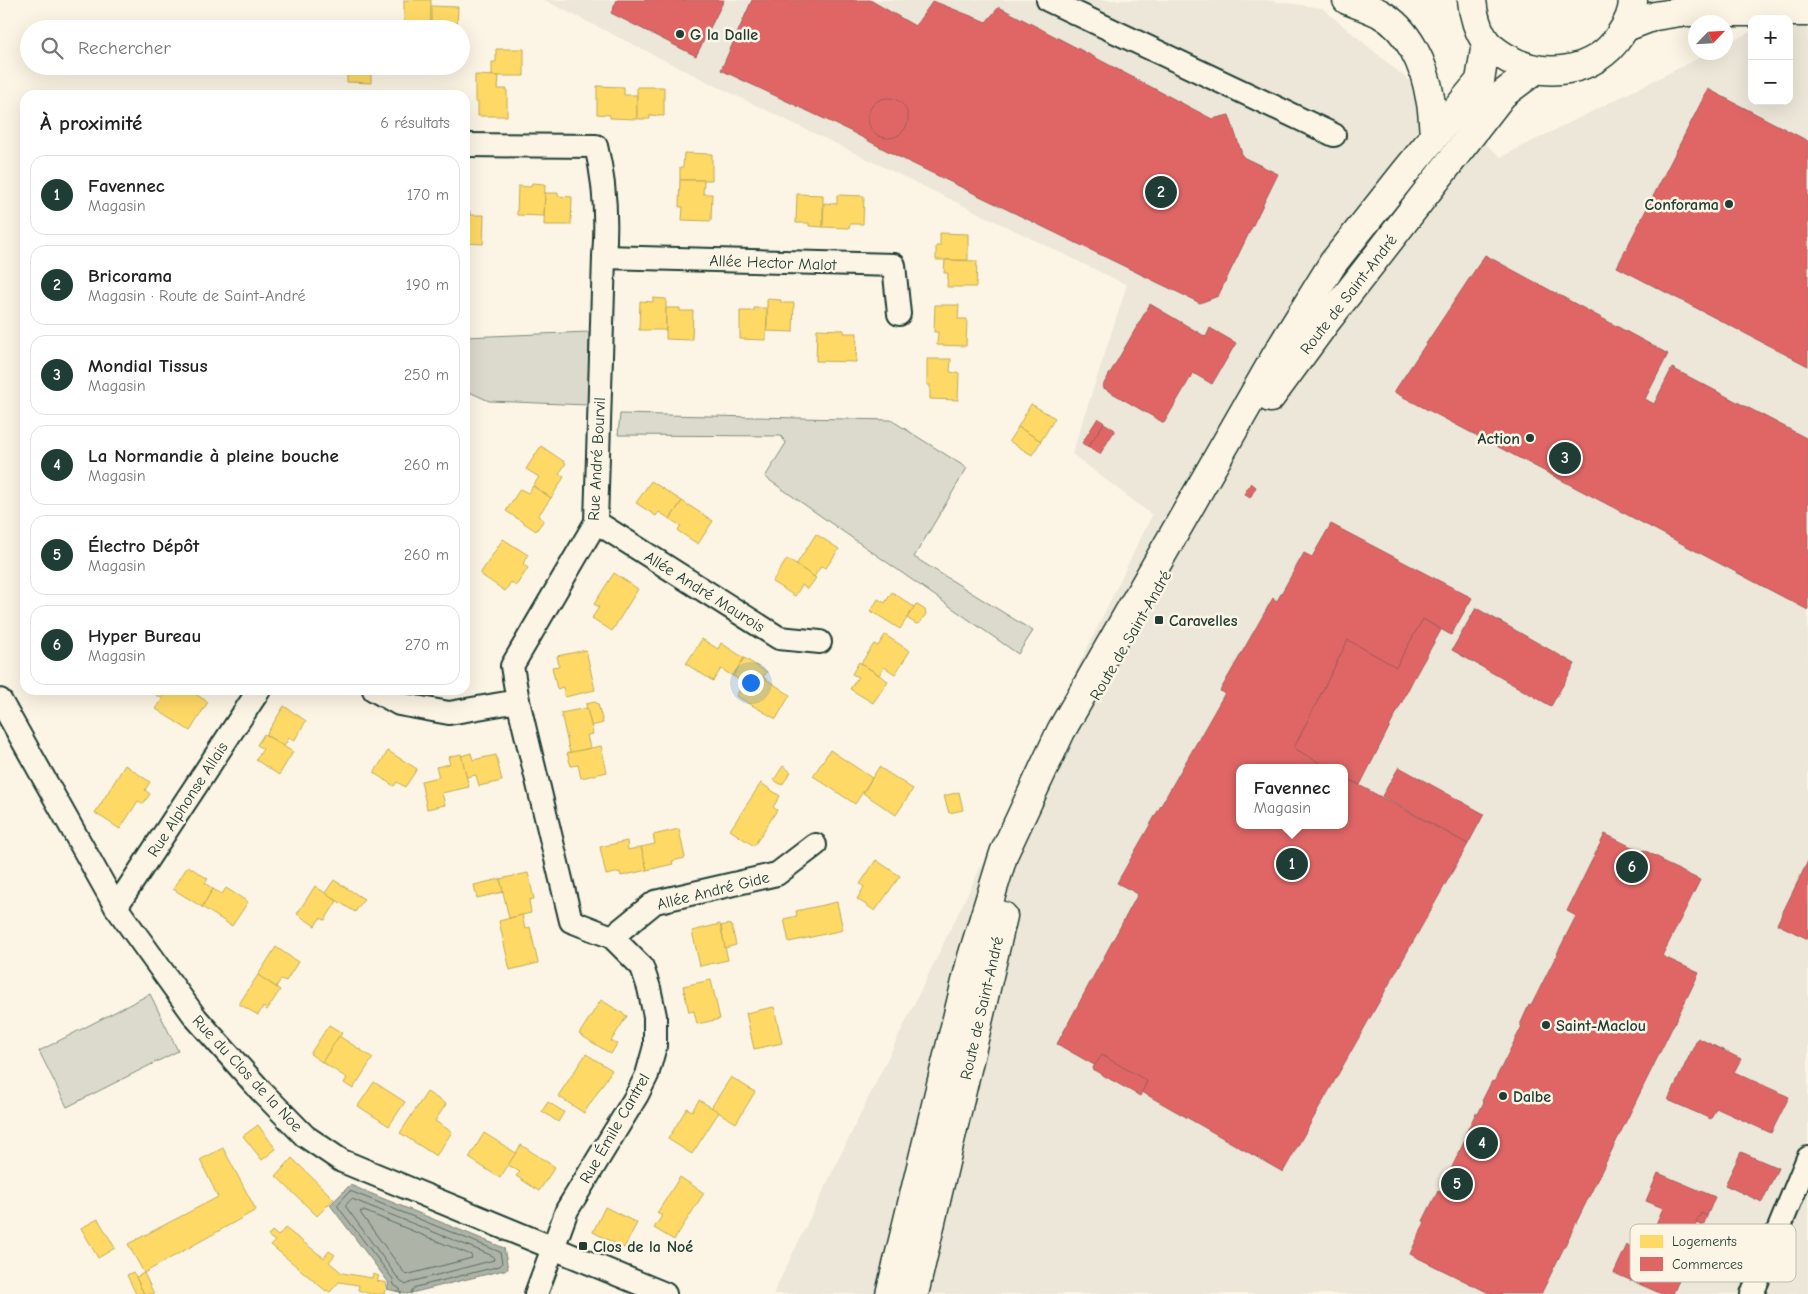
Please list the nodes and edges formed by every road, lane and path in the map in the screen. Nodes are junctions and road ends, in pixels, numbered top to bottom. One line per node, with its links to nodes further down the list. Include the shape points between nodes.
1 (1048, 0): 9 (street)
2 (1347, 0): 10 (main road, via 1380,14 1400,30 1414,49 1426,79)
3 (1633, 0): 6 (main road)
4 (1466, 2): 7 (main road)
5 (1808, 12): 6 (main road, via 1680,12 1655,16)
6 (1626, 27): 8 (main road, via 1602,55 1580,67)
7 (1486, 43): 8 (main road, via 1513,62); 10 (main road, Route de Saint-André, via 1480,81)
8 (1535, 70): 30 (main road, Route de Saint-André, via 1503,94 1265,405 1088,707 1040,800 1012,877)
9 (1334, 135)
10 (1434, 137): 29 (main road, Route de Saint-André, via 1328,272 1277,354 1066,723 1037,780 1004,853 972,957)
11 (470, 145): 12 (street, Rue André Bourvil, via 596,146 601,166 606,230)
12 (604, 257): 13 (street, Allée Hector Malot, via 894,265); 14 (street, Rue André Bourvil)
13 (899, 314)
14 (596, 522): 15 (street, Allée André Maurois, via 779,638); 19 (street, Rue André Bourvil, via 512,666)
15 (820, 642)
16 (256, 695): 21 (street, Rue Alphonse Allais)
17 (383, 695): 19 (street, via 399,704 449,713)
18 (0, 700): 21 (street, Rue du Clos de la Noe)
19 (518, 701): 22 (street, Rue André Bourvil, via 572,921)
20 (815, 845): 22 (street, Allée André Gide, via 777,874 654,902)
21 (116, 907): 25 (street, Rue du Clos de la Noe, via 196,1018 305,1136 342,1161)
22 (612, 938): 25 (street, Rue Émile Cantrel, via 642,967 654,1016 654,1046 644,1082 567,1210)
23 (1808, 1158): 24 (street)
24 (1781, 1224)
25 (552, 1247): 27 (street, Rue Émile Cantrel); 28 (street, Rue du Clos de la Noe)
26 (1757, 1282): 31 (street)
27 (536, 1294)
28 (665, 1294)
29 (890, 1294)
30 (914, 1294)
31 (1752, 1294)

